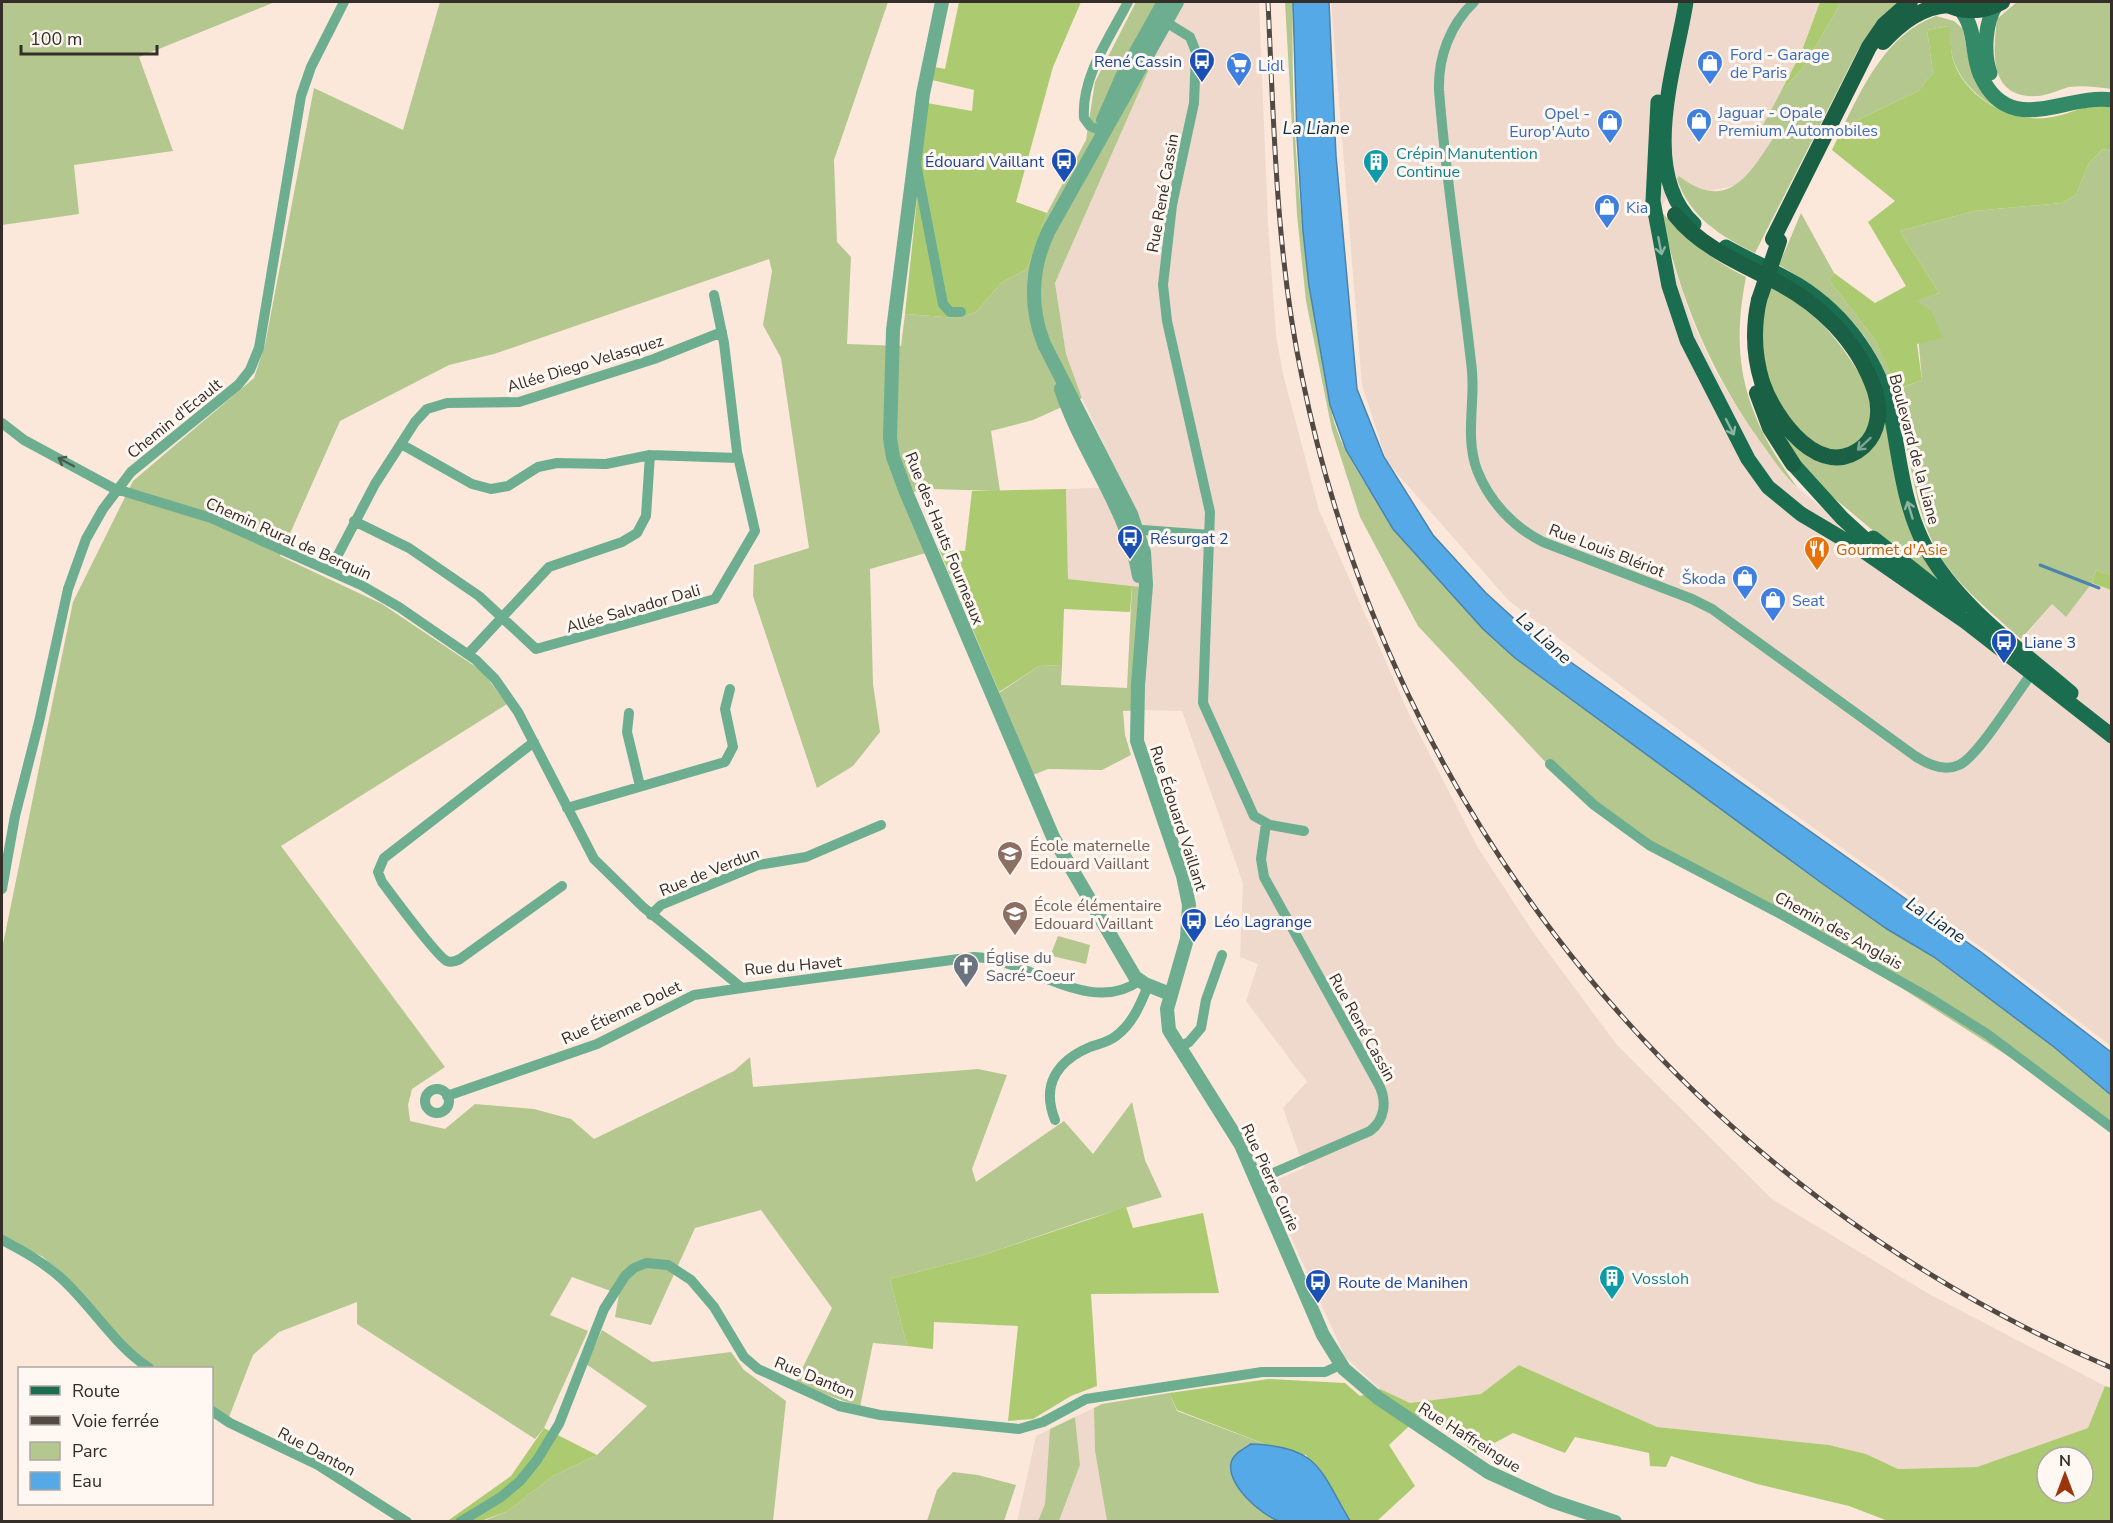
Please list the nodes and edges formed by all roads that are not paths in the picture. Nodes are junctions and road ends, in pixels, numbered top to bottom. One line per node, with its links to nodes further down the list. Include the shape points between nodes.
1 (344, 2): 29 (street, Chemin d'Ecault, via 301,96 255,360 238,386 136,467)
2 (942, 2): 18 (street, Rue des Hauts Fourneaux)
3 (1128, 2): 16 (street, via 1088,84 1084,118)
4 (1164, 2): 12 (street, Rue Édouard Vaillant)
5 (1177, 2): 12 (street, Rue Édouard Vaillant)
6 (1474, 2): 38 (street, Rue Louis Blériot, via 1447,43 1438,85 1472,371 1471,446 1479,475 1498,507 1521,529 1543,542 1692,599 1718,613 1932,765 1952,768 1968,759)
7 (1677, 2): 17 (main road, via 1658,99)
8 (1686, 2): 40 (main road, Boulevard de la Liane, one-way to 8, via 1969,603 1933,561 1909,506 1882,386 1851,331 1813,295 1716,240 1678,205 1667,177 1665,142)
9 (1910, 2): 13 (highway, via 1882,28)
10 (1999, 3): 11 (highway, via 1980,10); 14 (main road, via 1990,19 1986,58 1993,79 2004,91 2013,98 2031,102 2080,92)
11 (1951, 5): 13 (highway, via 1929,9 1903,23); 15 (main road, via 1971,26 1982,78 2006,103 2035,111 2080,100)
12 (1161, 19): 16 (street, Rue Édouard Vaillant); 33 (street, Rue René Cassin, via 1191,37 1196,52 1194,103 1172,205 1163,285 1167,321 1209,506)
13 (1854, 78): 21 (highway, via 1760,268)
14 (2112, 92)
15 (2112, 100)
16 (1102, 131): 32 (street, Rue Édouard Vaillant, via 1048,232 1035,271 1035,315 1073,422)
17 (1654, 144): 19 (main road, via 1662,190); 36 (main road, one-way to 36, via 1655,215 1674,305 1691,348 1752,466 1773,492 1801,514 1865,552)
18 (914, 155): 22 (street, via 942,300 950,312); 56 (street, Rue des Hauts Fourneaux, via 893,330 893,457 1053,837)
19 (1675, 215): 21 (highway, one-way to 21, via 1711,247 1807,301 1846,338 1869,376 1879,407 1874,430 1860,449 1836,456 1820,454 1802,443 1782,420 1767,394 1759,368)
20 (714, 295): 23 (street, Allée Salvador Dali)
21 (1755, 299): 28 (highway, via 1748,345 1753,381 1770,428)
22 (961, 312)
23 (722, 332): 25 (street, Allée Diego Velasquez, via 654,359 519,402 434,405 420,415); 27 (street, Allée Salvador Dali)
24 (2, 423): 29 (street, Chemin Rural de Berquin, one-way to 24, via 24,440)
25 (401, 444): 26 (street, via 472,484 491,489 508,486 548,464 606,464); 31 (street, Allée Diego Velasquez)
26 (650, 455): 27 (street); 35 (street, via 646,516 637,532 622,542 552,565)
27 (738, 458): 35 (street, Allée Salvador Dali, via 755,531 715,599 539,649)
28 (1793, 465): 30 (main road)
29 (118, 489): 34 (street, Chemin Rural de Berquin, via 211,518); 53 (street, Chemin d'Ecault, via 97,518 70,582 15,816)
30 (1816, 489): 36 (main road, via 1866,541); 40 (main road, Boulevard de la Liane)
31 (354, 522): 34 (street, Allée Diego Velasquez); 35 (street, Allée Salvador Dali, via 409,548)
32 (1132, 529): 33 (street); 58 (street, Rue Édouard Vaillant, via 1146,564 1137,741 1189,900 1187,939)
33 (1210, 535): 49 (street, Rue René Cassin, via 1204,707 1252,812)
34 (330, 570): 37 (street, Chemin Rural de Berquin, via 387,599)
35 (501, 615): 37 (street)
36 (1969, 624): 38 (main road)
37 (468, 654): 41 (street, Chemin Rural de Berquin, via 491,674)
38 (2032, 673): 44 (main road)
39 (729, 689): 47 (street, via 725,709 733,747 725,762)
40 (2071, 693): 43 (main road, Boulevard de la Liane)
41 (511, 701): 45 (street, Rue du Havet)
42 (629, 712): 47 (street, via 627,732)
43 (2112, 725)
44 (2112, 736)
45 (534, 742): 48 (street, Rue du Havet); 52 (street, via 384,858 378,872 439,954 451,962)
46 (1550, 764): 62 (street, Chemin des Anglais, via 1594,805 1649,845 1928,997 1987,1034)
47 (640, 786): 48 (street)
48 (567, 808): 54 (street, Rue du Havet, via 594,859)
49 (1266, 824): 51 (street); 63 (street, Rue René Cassin, via 1261,859 1264,877 1379,1084 1384,1103 1379,1121 1370,1131)
50 (881, 825): 54 (street, Rue de Verdun, via 806,857 758,865 661,905)
51 (1304, 831)
52 (562, 886)
53 (2, 889)
54 (651, 915): 57 (street, Rue du Havet)
55 (1222, 955): 59 (street, via 1201,1028)
56 (1143, 983): 57 (street, Rue du Havet, via 1114,992 1094,993 974,957); 58 (street); 61 (street, via 1135,1016 1115,1037 1069,1057 1058,1069 1048,1098)
57 (742, 988): 60 (street, Rue Étienne Dolet, via 694,995 597,1044)
58 (1170, 994): 59 (street, Rue Pierre Curie, via 1167,1025)
59 (1178, 1048): 63 (street, Rue Pierre Curie, via 1238,1140)
60 (447, 1096)
61 (1055, 1120)
62 (2112, 1128)
63 (1257, 1180): 65 (street, Rue Pierre Curie, via 1320,1328)
64 (2, 1240): 66 (street, via 51,1269 123,1348)
65 (1340, 1365): 67 (street, Rue Pierre Curie); 70 (street, Rue Danton, via 1324,1372 1262,1372 1086,1399 1019,1430 880,1415 839,1406 758,1369 744,1357 714,1307 691,1280 668,1265 646,1263 625,1276 604,1309 561,1419 537,1460 501,1497)
66 (148, 1367)
67 (1351, 1376): 71 (street, Rue Haffreingue, via 1488,1472 1552,1501)
68 (213, 1412): 69 (street, Rue Danton, via 318,1465)
69 (407, 1521)
70 (460, 1521)
71 (1615, 1521)

